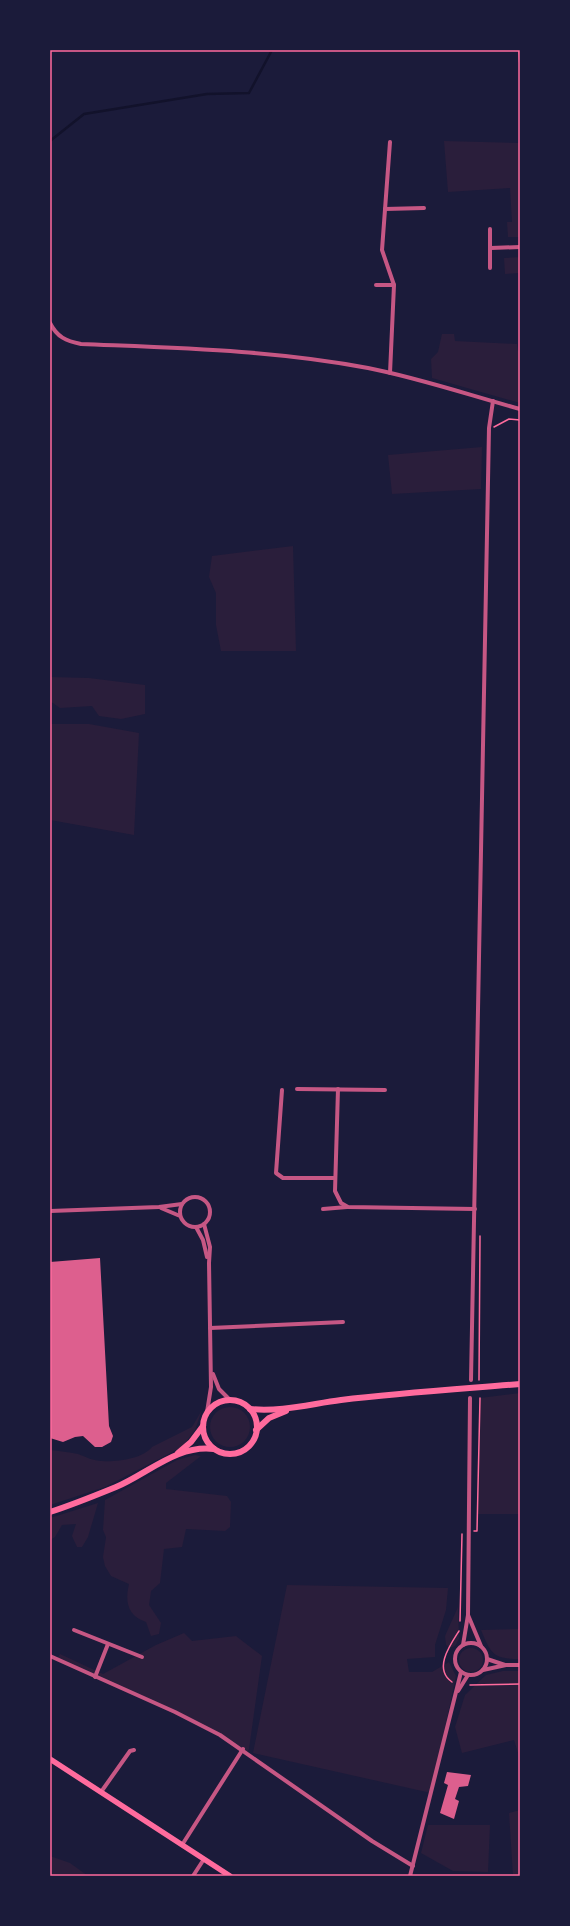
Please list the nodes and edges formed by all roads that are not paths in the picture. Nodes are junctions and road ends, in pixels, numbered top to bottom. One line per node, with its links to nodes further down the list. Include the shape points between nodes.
1 (390, 142): 2 (street)
2 (385, 208): 3 (street); 9 (street, via 382,250)
3 (424, 208)
4 (490, 229): 6 (street)
5 (520, 247): 6 (street)
6 (492, 248): 7 (street)
7 (490, 268)
8 (376, 285): 9 (street)
9 (394, 285): 11 (street)
10 (50, 323): 11 (street, via 60,337 68,342 81,344 271,356)
11 (390, 373): 12 (street)
12 (493, 401): 13 (street); 23 (street, via 489,428)
13 (520, 409)
14 (338, 1089): 16 (street); 17 (street); 18 (street)
15 (282, 1090): 18 (street, via 276,1173 283,1178)
16 (297, 1090)
17 (385, 1090)
18 (335, 1178): 21 (street, via 335,1191 340,1202)
19 (182, 1204): 20 (street); 25 (street); 26 (street, via 190,1198 205,1201 209,1210)
20 (159, 1207): 24 (street); 25 (street)
21 (348, 1207): 22 (street); 23 (street)
22 (323, 1209)
23 (474, 1209): 32 (street)
24 (50, 1211)
25 (180, 1216): 27 (street, via 188,1226)
26 (204, 1224): 27 (street); 28 (street, via 210,1247)
27 (196, 1227): 28 (street, via 203,1240)
28 (209, 1263): 30 (street)
29 (343, 1322): 30 (street)
30 (210, 1328): 31 (street)
31 (212, 1369): 35 (street, via 219,1390); 38 (street)
32 (471, 1380)
33 (520, 1384): 37 (main road, via 340,1400)
34 (470, 1398): 44 (street)
35 (230, 1400): 36 (main road, via 244,1404); 38 (main road, via 217,1403)
36 (250, 1409): 37 (main road); 40 (main road)
37 (290, 1409): 40 (main road, via 269,1418)
38 (207, 1412): 39 (main road)
39 (203, 1426): 41 (main road, via 204,1434); 42 (main road, via 191,1442)
40 (256, 1430): 41 (main road, via 252,1442 238,1453 225,1454)
41 (214, 1449): 42 (main road, via 205,1448)
42 (176, 1455): 43 (main road, via 117,1487)
43 (50, 1512)
44 (468, 1615): 47 (street); 48 (street)
45 (74, 1630): 46 (street)
46 (108, 1644): 50 (street); 57 (street)
47 (463, 1645): 48 (street, via 472,1643); 55 (street, via 454,1657)
48 (481, 1647): 51 (street)
49 (50, 1656): 57 (street)
50 (142, 1657)
51 (487, 1658): 52 (street); 54 (street)
52 (506, 1665): 53 (street); 54 (street)
53 (520, 1665)
54 (483, 1670): 56 (street, via 476,1675)
55 (461, 1672): 56 (street); 58 (street)
56 (468, 1675): 58 (street)
57 (95, 1677): 59 (street, via 218,1733)
58 (461, 1684): 65 (street)
59 (242, 1749): 63 (street); 65 (street, via 372,1841)
60 (134, 1750): 62 (street, via 130,1751)
61 (50, 1759): 62 (main road)
62 (101, 1792): 63 (main road)
63 (182, 1845): 64 (main road)
64 (204, 1859): 66 (street); 67 (main road)
65 (413, 1866): 68 (street)
66 (193, 1876)
67 (230, 1876)
68 (410, 1876)

